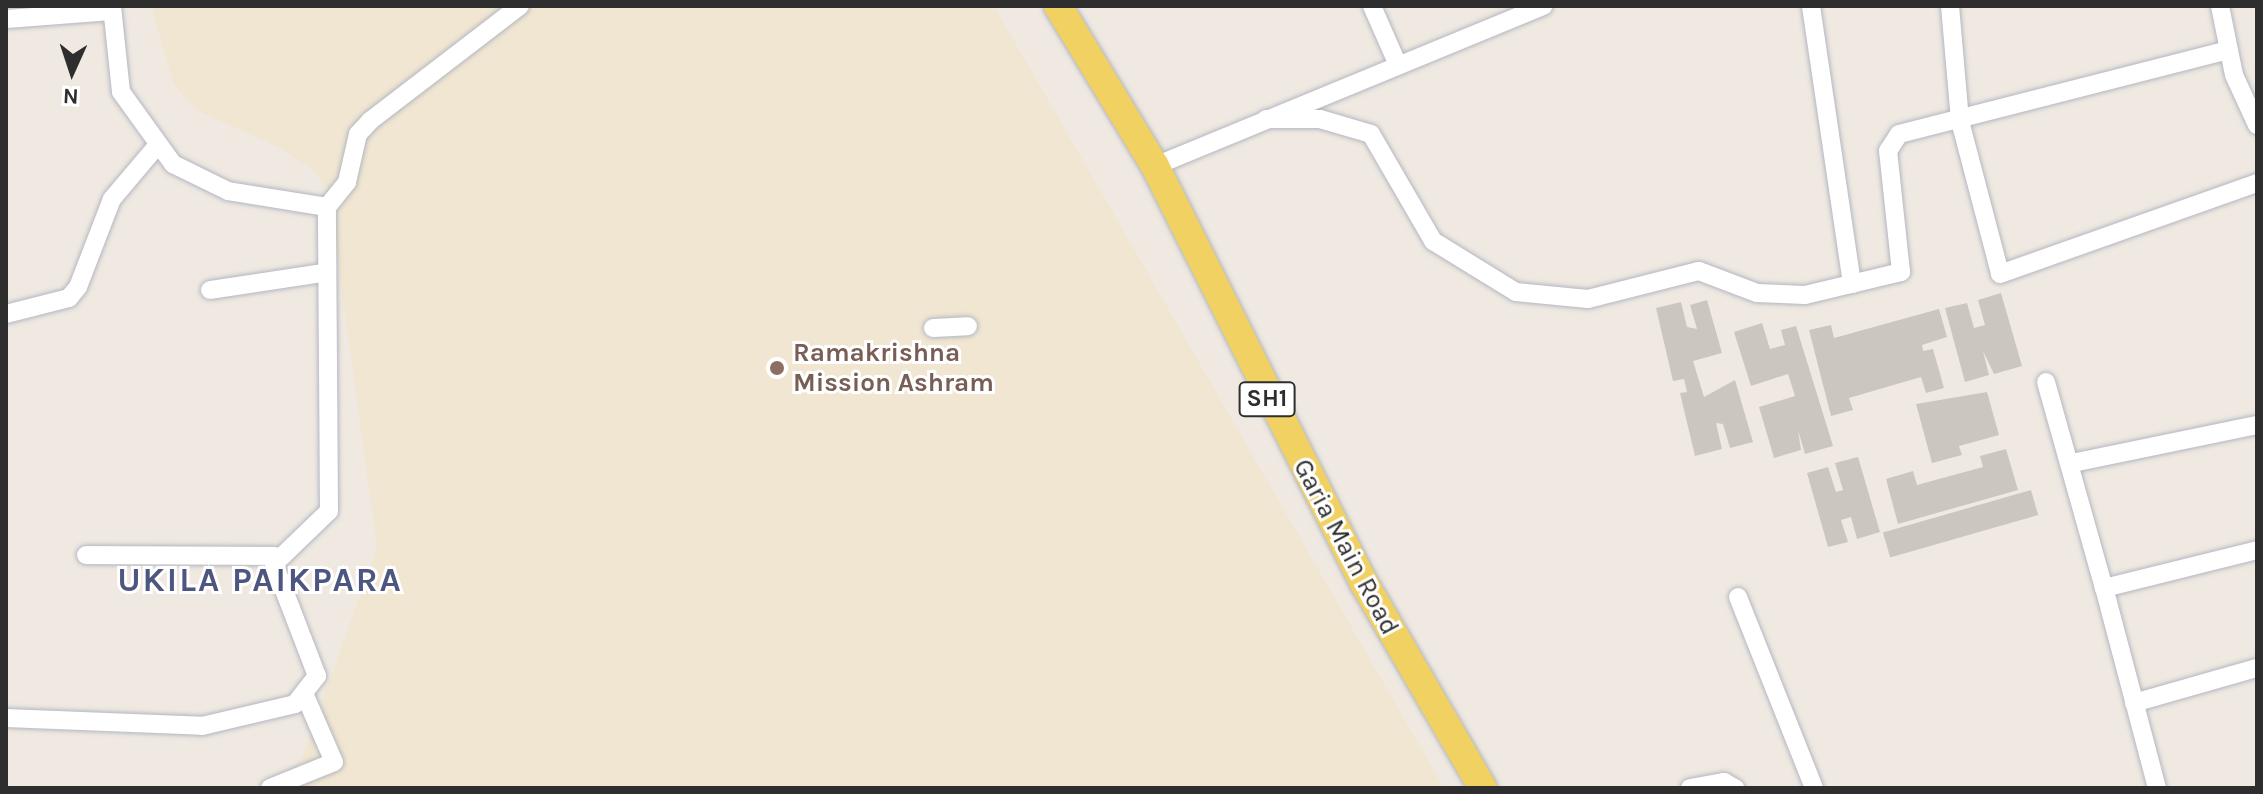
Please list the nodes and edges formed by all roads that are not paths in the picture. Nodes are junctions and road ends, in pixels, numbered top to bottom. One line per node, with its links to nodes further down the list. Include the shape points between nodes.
1 (520, 6): 18 (street, via 370,121 358,134 347,182)
2 (1058, 6): 16 (main road, Garia Main Road / SH1)
3 (1372, 6): 11 (street)
4 (1543, 6): 11 (street)
5 (1811, 6): 20 (street)
6 (1950, 6): 13 (street)
7 (2220, 6): 10 (street)
8 (110, 8): 9 (street); 15 (street, via 121,92)
9 (6, 19)
10 (2228, 50): 13 (street); 14 (street)
11 (1398, 65): 12 (street)
12 (1266, 119): 16 (street); 20 (street, via 1320,119 1371,134 1433,241 1516,292 1588,299 1699,271 1779,296)
13 (1960, 121): 17 (street, via 2000,274); 20 (street, via 1891,142 1901,272)
14 (2257, 125)
15 (156, 147): 18 (street, via 173,164 228,191); 22 (street, via 112,199 69,298)
16 (1155, 166): 38 (main road, Garia Main Road / SH1, via 1364,583)
17 (2257, 183)
18 (327, 207): 19 (street)
19 (323, 273): 21 (street); 30 (street, via 329,511 314,533)
20 (1852, 284)
21 (210, 290)
22 (6, 314)
23 (968, 326): 24 (street)
24 (933, 328)
25 (2046, 382): 27 (street)
26 (2257, 425): 27 (street)
27 (2072, 463): 31 (street)
28 (2257, 550): 31 (street)
29 (86, 555): 30 (street)
30 (275, 556): 34 (street, via 316,660 315,688)
31 (2104, 588): 35 (street)
32 (1738, 597): 41 (street)
33 (2257, 668): 35 (street)
34 (306, 698): 36 (street, via 182,727); 37 (street, via 334,762)
35 (2134, 703): 42 (street)
36 (6, 718)
37 (270, 788)
38 (1483, 788)
39 (1690, 788): 40 (street, via 1724,782)
40 (1735, 788)
41 (1814, 788)
42 (2157, 788)

